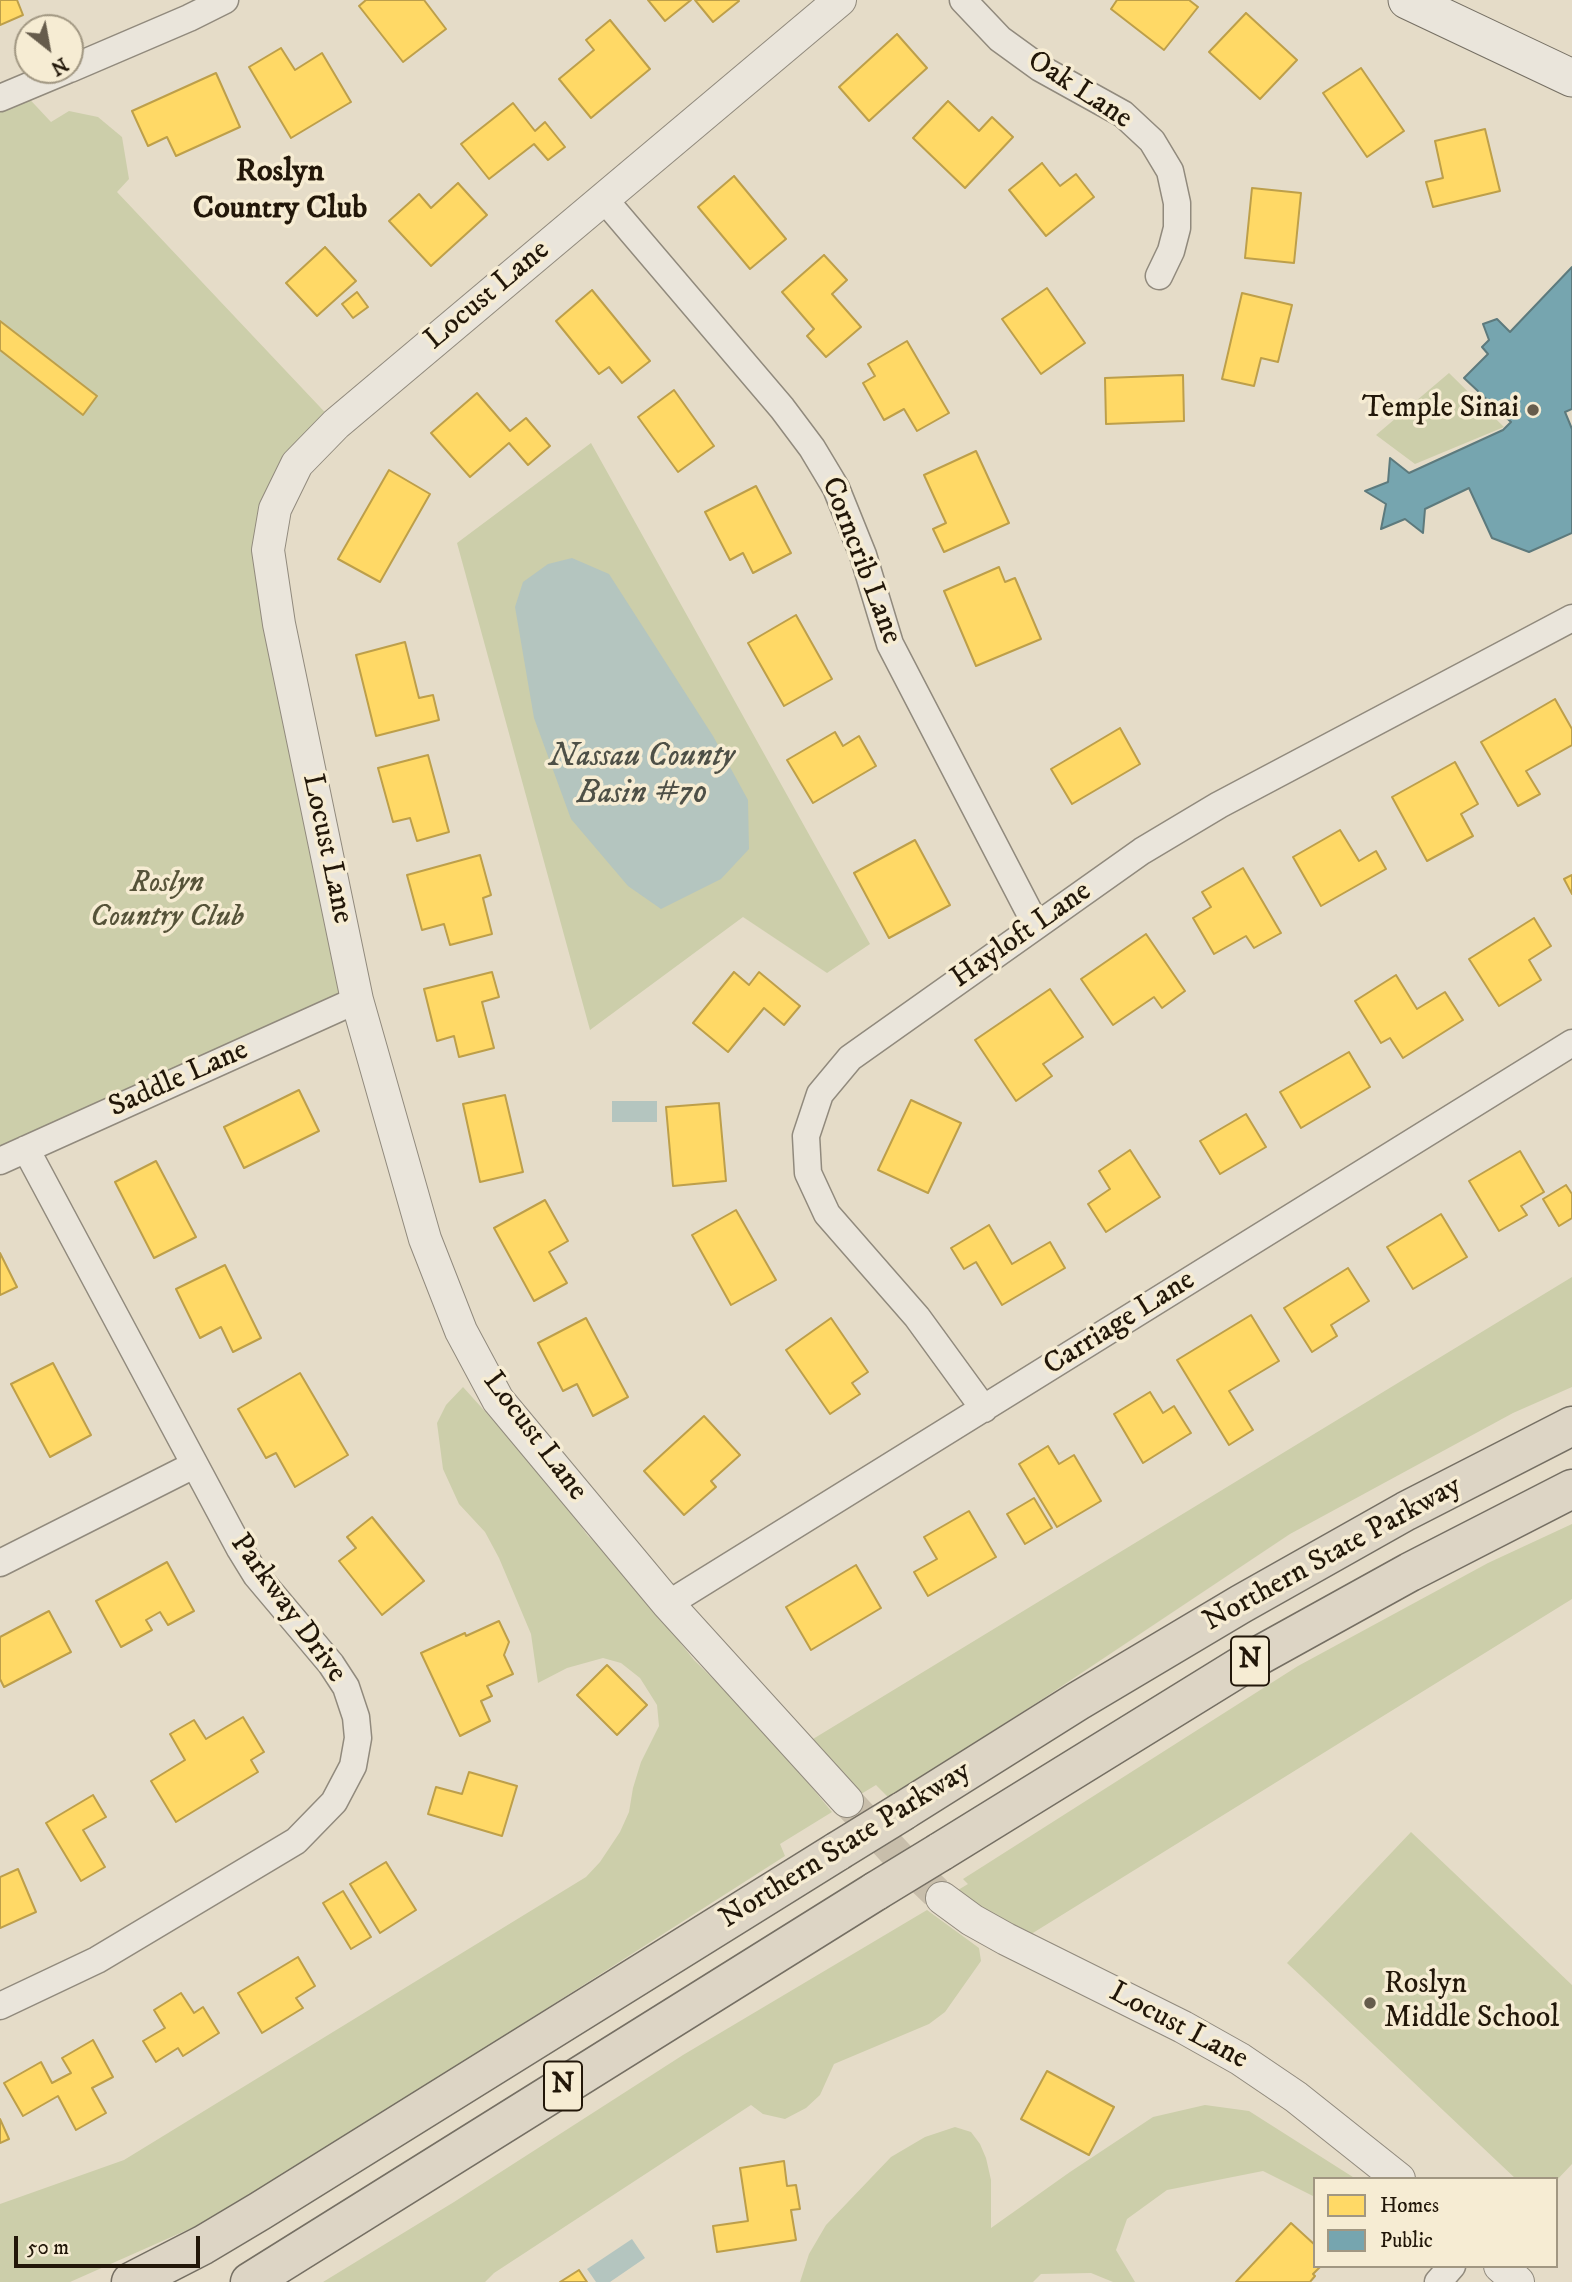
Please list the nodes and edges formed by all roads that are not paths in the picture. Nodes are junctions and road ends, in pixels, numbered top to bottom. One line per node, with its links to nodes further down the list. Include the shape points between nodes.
1 (225, 0): 6 (street)
2 (840, 0): 10 (street, Locust Lane)
3 (963, 0): 11 (street, Oak Lane, via 1000,39 1040,68 1123,114 1152,141 1170,172 1178,203 1177,228)
4 (1407, 0): 5 (main road)
5 (1446, 8): 7 (main road)
6 (84, 62)
7 (1572, 78)
8 (33, 84): 9 (street)
9 (0, 98)
10 (604, 199): 13 (street, Corncrib Lane, via 782,408 830,478 863,555 890,644); 14 (street, Locust Lane, via 336,424 297,464 275,509 268,550 279,624)
11 (1159, 276)
12 (1572, 618): 13 (street, Hayloft Lane, via 1219,805 1142,851)
13 (1036, 925): 18 (street, Hayloft Lane, via 850,1058 820,1094 806,1136 808,1173 827,1214 918,1317)
14 (357, 1000): 16 (street, Saddle Lane); 23 (street, Locust Lane, via 425,1239 461,1331 498,1400)
15 (1572, 1043): 18 (street, Carriage Lane)
16 (26, 1149): 17 (street, Saddle Lane); 20 (street, Parkway Drive)
17 (0, 1161)
18 (984, 1409): 23 (street, Carriage Lane)
19 (1572, 1426): 30 (highway, Northern State Parkway / N, bridge, via 1252,1597 260,2211)
20 (194, 1465): 22 (street); 26 (street, Parkway Drive, via 256,1575 346,1687 356,1717 354,1766 334,1802 296,1841 97,1959)
21 (1572, 1489): 31 (highway, Northern State Parkway / N, bridge, via 1251,1660)
22 (0, 1563)
23 (668, 1604): 24 (street, Locust Lane)
24 (847, 1801)
25 (942, 1898): 27 (street, Locust Lane, via 1006,1939 1240,2059)
26 (0, 2006)
27 (1396, 2177)
28 (1450, 2268): 32 (street)
29 (1502, 2268): 33 (street)
30 (131, 2282)
31 (250, 2282)
32 (1438, 2282)
33 (1518, 2282)

